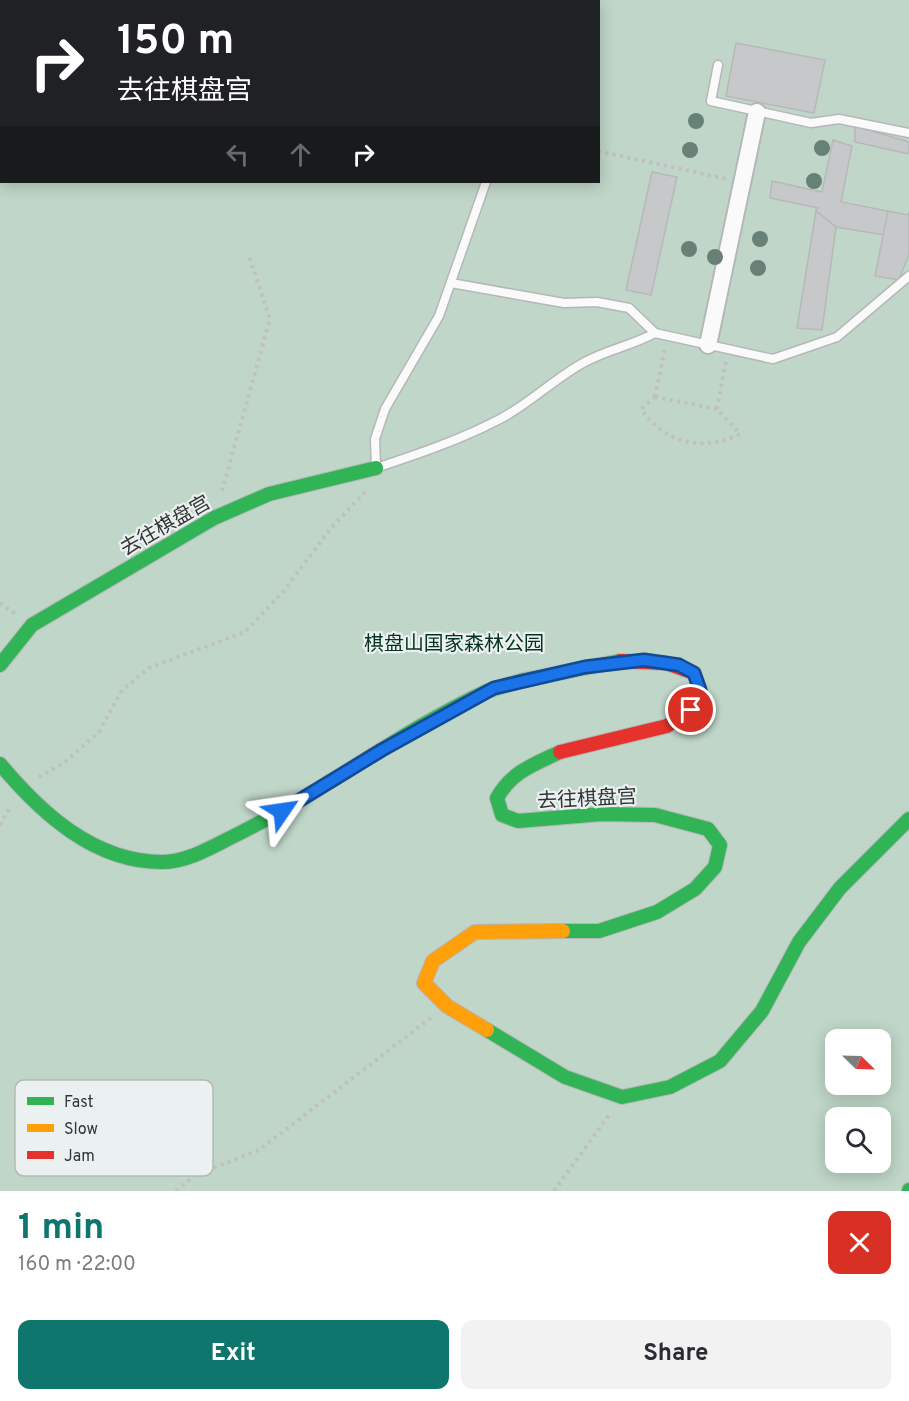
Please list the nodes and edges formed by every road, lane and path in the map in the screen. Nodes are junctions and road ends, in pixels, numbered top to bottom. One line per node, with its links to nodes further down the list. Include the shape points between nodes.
1 (718, 65): 2 (lane, via 711,100)
2 (757, 112): 3 (lane, via 811,123 839,119); 6 (street)
3 (909, 133)
4 (600, 152): 6 (path)
5 (486, 183): 9 (lane)
6 (742, 183): 12 (street)
7 (248, 253): 17 (path, via 270,319)
8 (909, 276): 13 (lane, via 837,337 818,345 773,359)
9 (451, 284): 10 (lane, via 564,303 597,302 628,308); 16 (lane, via 439,316 385,409 375,439)
10 (655, 333): 11 (lane); 16 (lane, via 635,344 603,352 563,374 502,418 446,444)
11 (668, 336): 12 (lane); 14 (path)
12 (708, 345): 13 (lane)
13 (728, 349): 15 (path)
14 (655, 397): 15 (path); 15 (path, via 641,409 660,431 687,443 715,444 741,434)
15 (717, 409)
16 (376, 468): 17 (street, 去往棋盘宫, via 269,494); 20 (path, via 370,488 332,527 282,593 245,632 150,668 122,690 99,732 65,762)
17 (214, 518): 18 (street, 去往棋盘宫, via 32,626)
18 (0, 665)
19 (0, 764): 20 (street, 去往棋盘宫)
20 (20, 789): 22 (path); 23 (street, 去往棋盘宫, via 54,822 96,845 133,860 165,862 199,853 262,823 494,688 585,667 644,660 679,665 694,673 700,690 691,710 667,726 568,748 519,772 506,782 497,798 502,815 518,821 602,814 655,815 708,829 720,845 715,867 695,889 657,912 599,931 475,932 433,961 424,983)
21 (909, 819): 24 (street, via 840,888 799,942 762,1011 720,1061 670,1087)
22 (0, 825)
23 (447, 1006): 24 (street, 去往棋盘宫, via 565,1077); 25 (path, via 259,1150)
24 (622, 1097): 28 (path)
25 (213, 1168)
26 (194, 1176): 27 (path)
27 (177, 1191)
28 (554, 1191)

